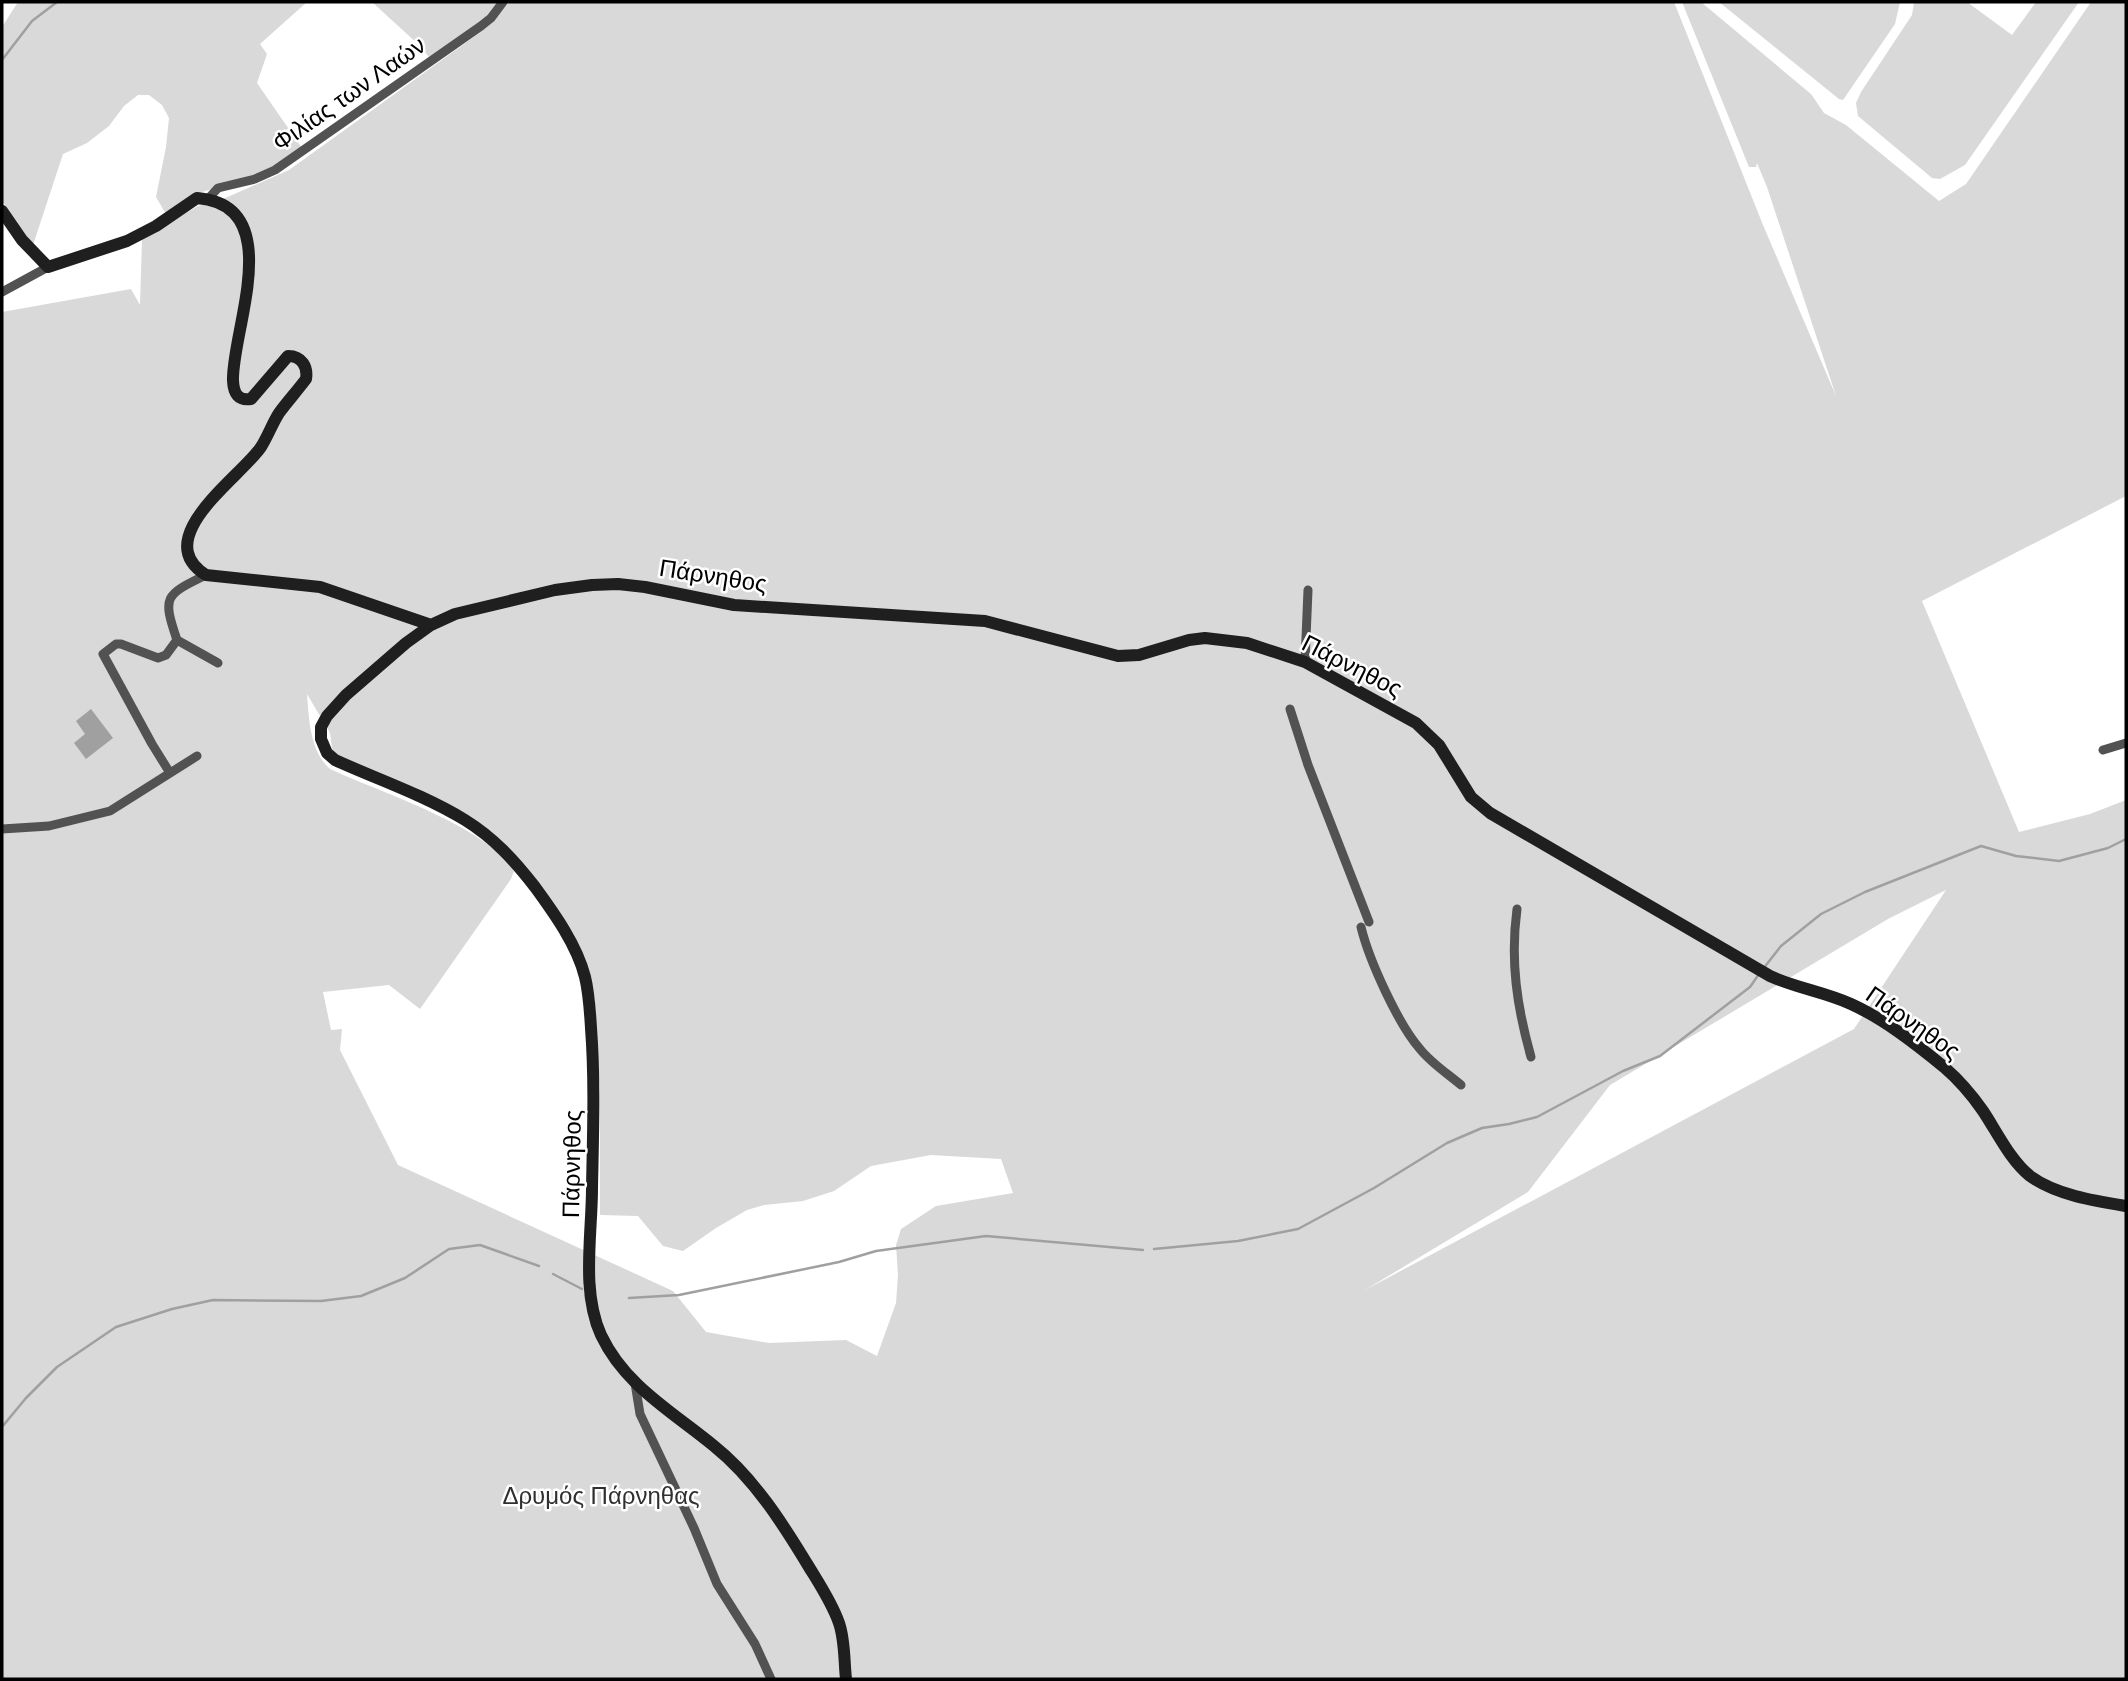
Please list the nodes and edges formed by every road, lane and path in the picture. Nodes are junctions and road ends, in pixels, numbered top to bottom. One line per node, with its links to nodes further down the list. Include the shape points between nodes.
1 (503, 2): 2 (street, Φιλίας των Λαών, via 481,26 275,170 218,188)
2 (207, 200): 4 (main road, via 194,200 127,241); 6 (main road, via 232,213 246,235 250,255 247,300 233,365 232,381 241,398 256,395 288,356 305,364 306,379 260,448 220,489 189,536 188,554 196,569)
3 (2, 211): 4 (main road)
4 (48, 267): 5 (street)
5 (2, 292)
6 (206, 575): 8 (main road, via 320,587); 9 (street, via 169,599)
7 (1308, 590): 10 (street)
8 (431, 625): 10 (main road, Πάρνηθος, via 455,614 555,590 618,584 734,605 976,619 1108,655 1139,655 1206,638 1247,643); 22 (main road, Πάρνηθος, via 337,704 322,725 321,741 335,760 433,802 497,843 538,891 573,948 589,995 595,1072 592,1311 610,1350)
9 (177, 640): 11 (street); 16 (street, via 162,657 121,644 103,654)
10 (1305, 662): 21 (main road, Πάρνηθος, via 1423,729 1439,745 1471,797 1490,813 1770,976 1870,1014 1943,1067 1971,1094 2011,1154 2038,1181 2059,1191)
11 (218, 663)
12 (1290, 709): 20 (street, via 1365,924 1366,948 1409,1034)
13 (2126, 743): 14 (street)
14 (2104, 750)
15 (197, 756): 16 (street)
16 (170, 773): 17 (street, via 110,811 49,826)
17 (2, 829)
18 (1517, 909): 19 (street, via 1516,992)
19 (1531, 1057)
20 (1461, 1085)
21 (2126, 1206)
22 (635, 1383): 23 (street, via 640,1413 717,1584); 24 (main road, Πάρνηθος, via 735,1465 792,1538 835,1612)
23 (771, 1679)
24 (846, 1679)

